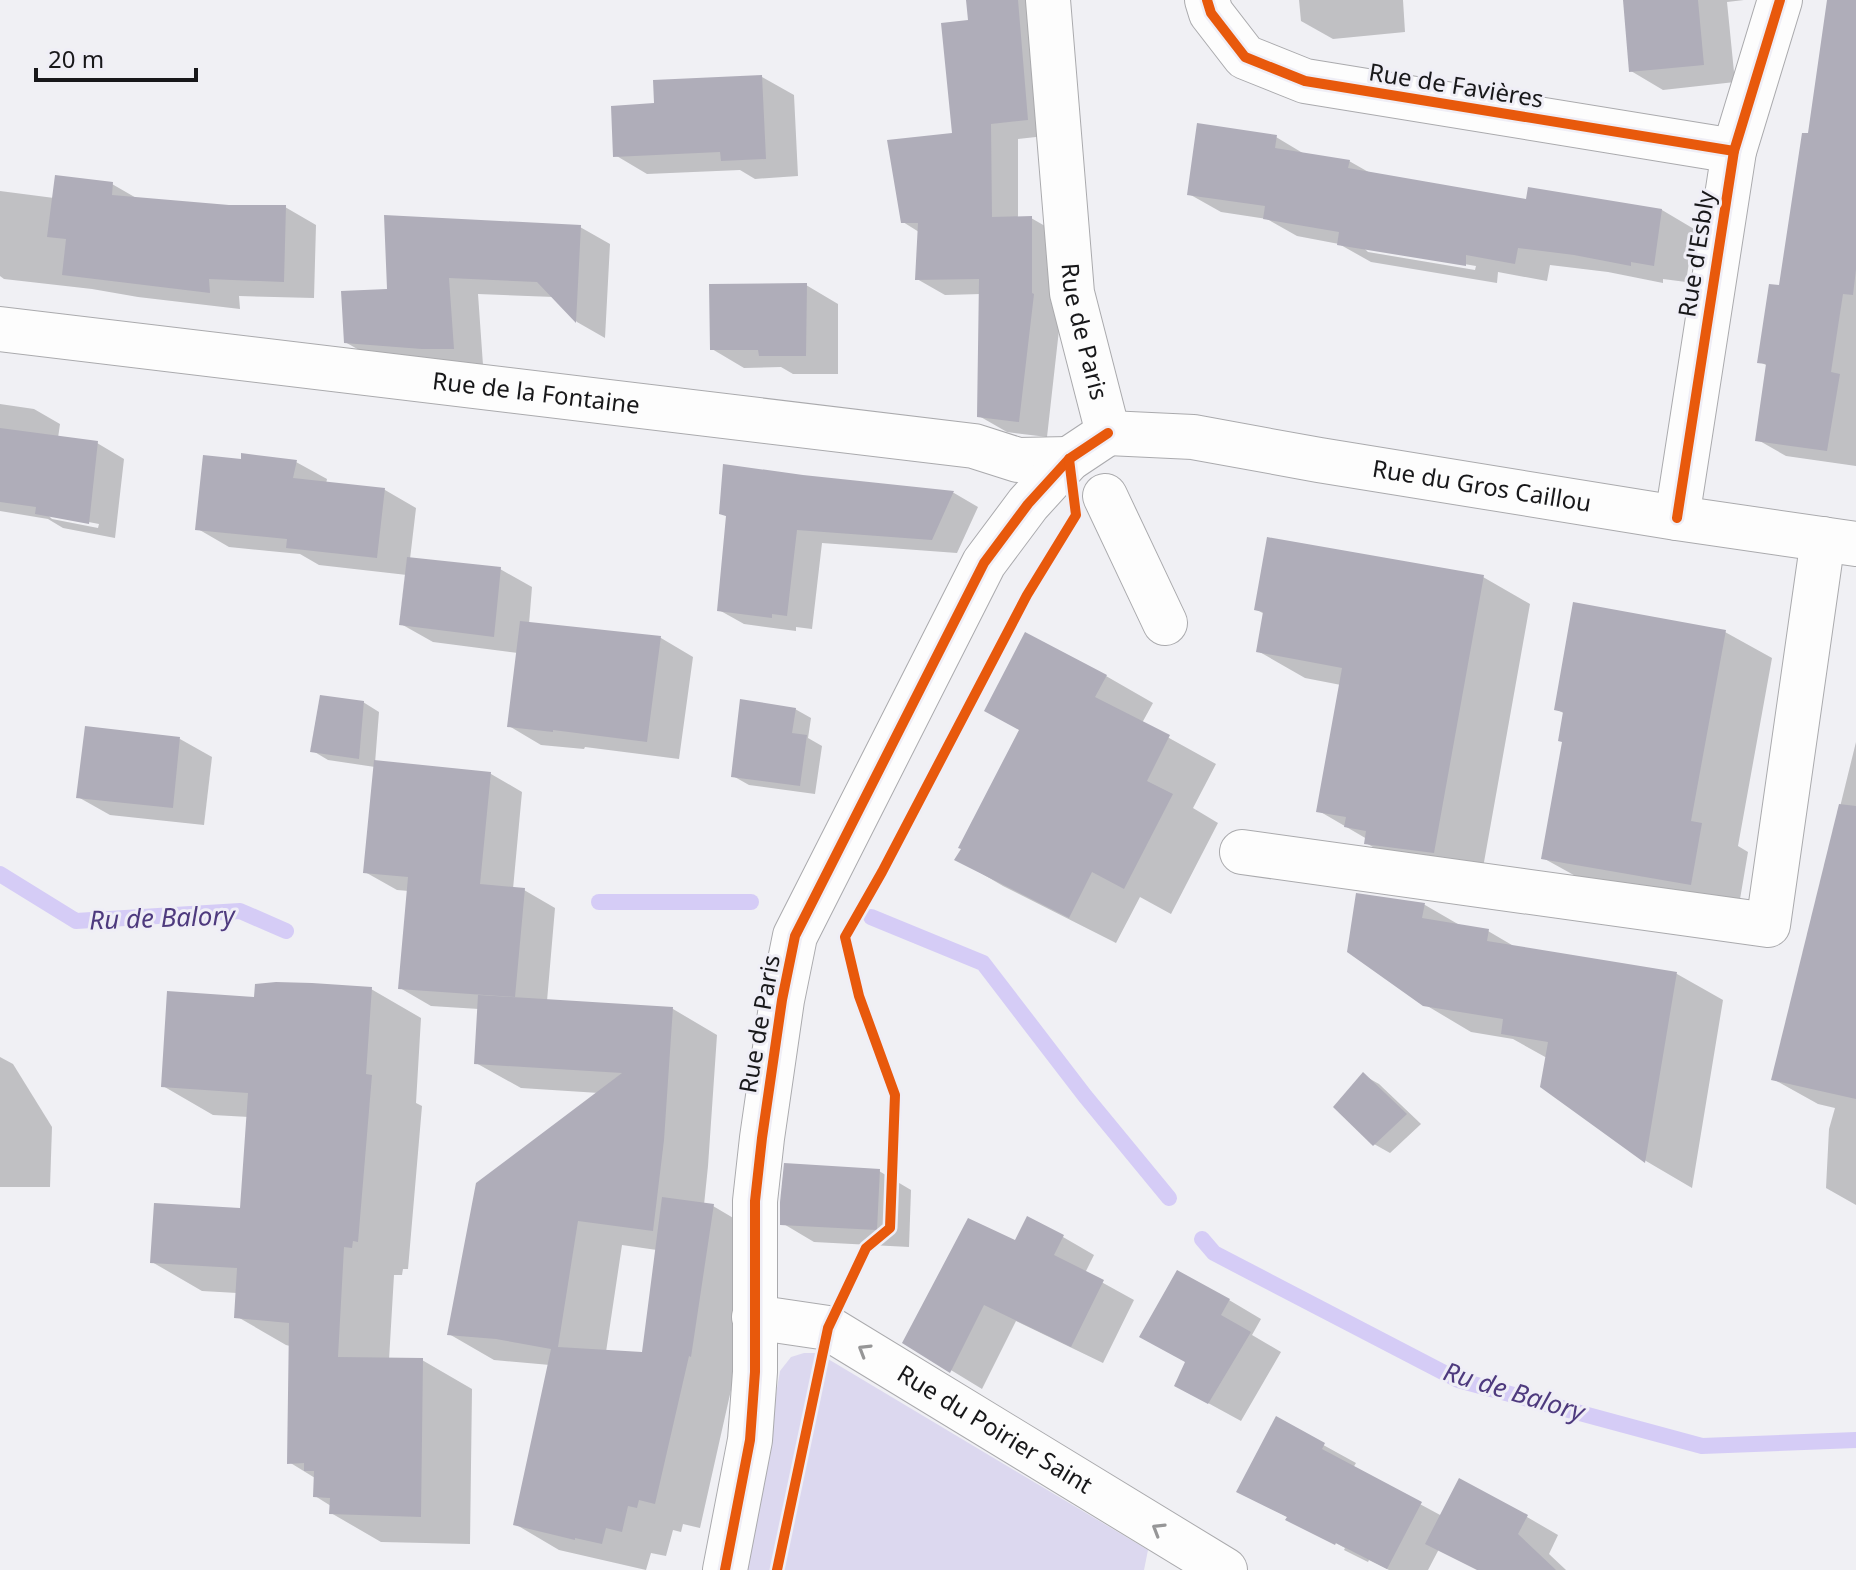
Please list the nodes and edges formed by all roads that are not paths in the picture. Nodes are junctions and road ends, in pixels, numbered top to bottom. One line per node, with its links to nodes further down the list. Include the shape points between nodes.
1 (1048, 0): 6 (street, Rue de Paris, via 1072,293)
2 (1207, 0): 4 (street, Rue de Favières, via 1245,57 1305,81)
3 (1780, 0): 4 (street, Rue d'Esbly)
4 (1734, 151): 9 (street, Rue d'Esbly)
5 (0, 329): 7 (street, Rue de la Fontaine, via 974,446 1018,460)
6 (1108, 433): 7 (street, Rue de Paris); 9 (street, Rue du Gros Caillou, via 1193,437)
7 (1069, 459): 13 (street, Rue de Paris, via 984,563 795,936 755,1201)
8 (1105, 496): 11 (street)
9 (1677, 518): 10 (street, Rue du Gros Caillou)
10 (1839, 542): 12 (street, via 1768,925)
11 (1165, 623)
12 (1242, 852)
13 (754, 1317): 14 (street, Rue de Paris, via 750,1440); 15 (street, Rue du Poirier Saint, one-way to 13, via 828,1328)
14 (725, 1570)
15 (1225, 1570)

